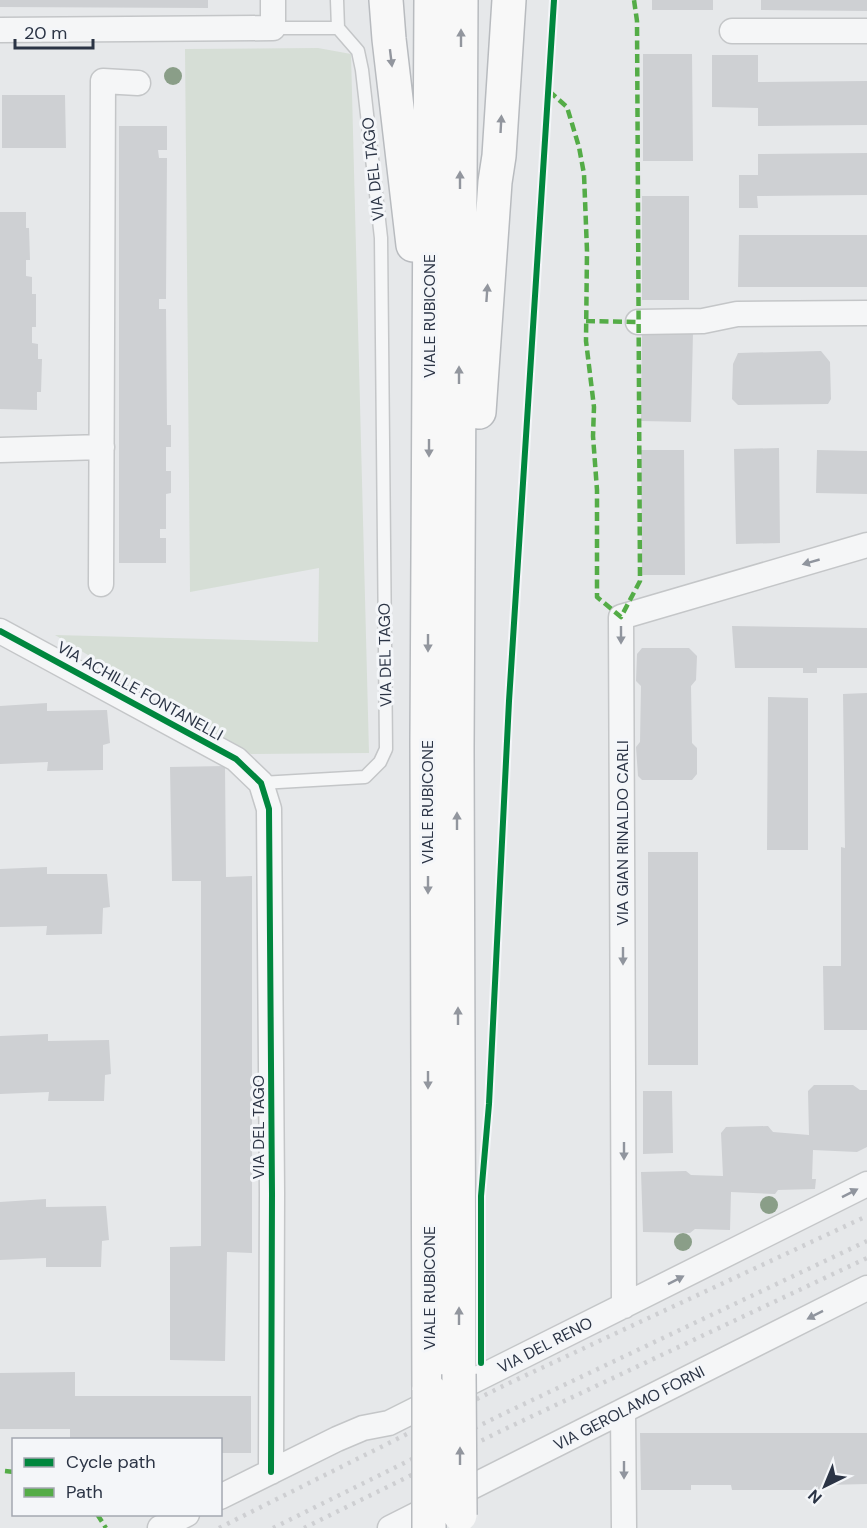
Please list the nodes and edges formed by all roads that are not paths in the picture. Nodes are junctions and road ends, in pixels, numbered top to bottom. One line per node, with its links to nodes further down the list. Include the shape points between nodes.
1 (273, 0): 7 (street)
2 (337, 0): 8 (lane)
3 (386, 0): 16 (highway, one-way to 16, via 410,228)
4 (431, 0): 12 (highway)
5 (461, 0): 12 (highway, one-way to 5)
6 (509, 0): 22 (highway, one-way to 6)
7 (273, 28): 8 (lane); 9 (street)
8 (338, 28): 23 (lane, VIA DEL TAGO, via 358,51 362,70 381,237 386,749 365,777)
9 (0, 30)
10 (732, 31): 11 (street)
11 (867, 31)
12 (446, 76): 16 (highway, VIALE RUBICONE); 22 (highway, VIALE RUBICONE, one-way to 12)
13 (138, 83): 17 (street, via 103,81)
14 (867, 313): 15 (street, via 737,314 703,321)
15 (638, 322)
16 (429, 347): 34 (highway, VIALE RUBICONE, one-way to 34, bridge)
17 (102, 447): 18 (street); 20 (street)
18 (0, 450)
19 (867, 545): 26 (street, VIA GIAN RINALDO CARLI, one-way to 26, via 621,617)
20 (101, 584)
21 (0, 631): 23 (street, VIA ACHILLE FONTANELLI, via 236,759)
22 (457, 749): 31 (highway, VIALE RUBICONE, one-way to 22, bridge)
23 (261, 783): 28 (street, VIA DEL TAGO, via 269,809 271,928)
24 (867, 1184): 26 (street, VIA DEL RENO, one-way to 24)
25 (867, 1288): 27 (street, VIA GEROLAMO FORNI, one-way to 27)
26 (624, 1306): 28 (street, VIA DEL RENO, via 389,1424 363,1428)
27 (623, 1411): 33 (street, VIA GEROLAMO FORNI); 35 (street, one-way to 35)
28 (271, 1472): 29 (street, VIA DEL RENO)
29 (222, 1496)
30 (185, 1516): 32 (street)
31 (460, 1521)
32 (160, 1528)
33 (390, 1528)
34 (429, 1528)
35 (624, 1528)

